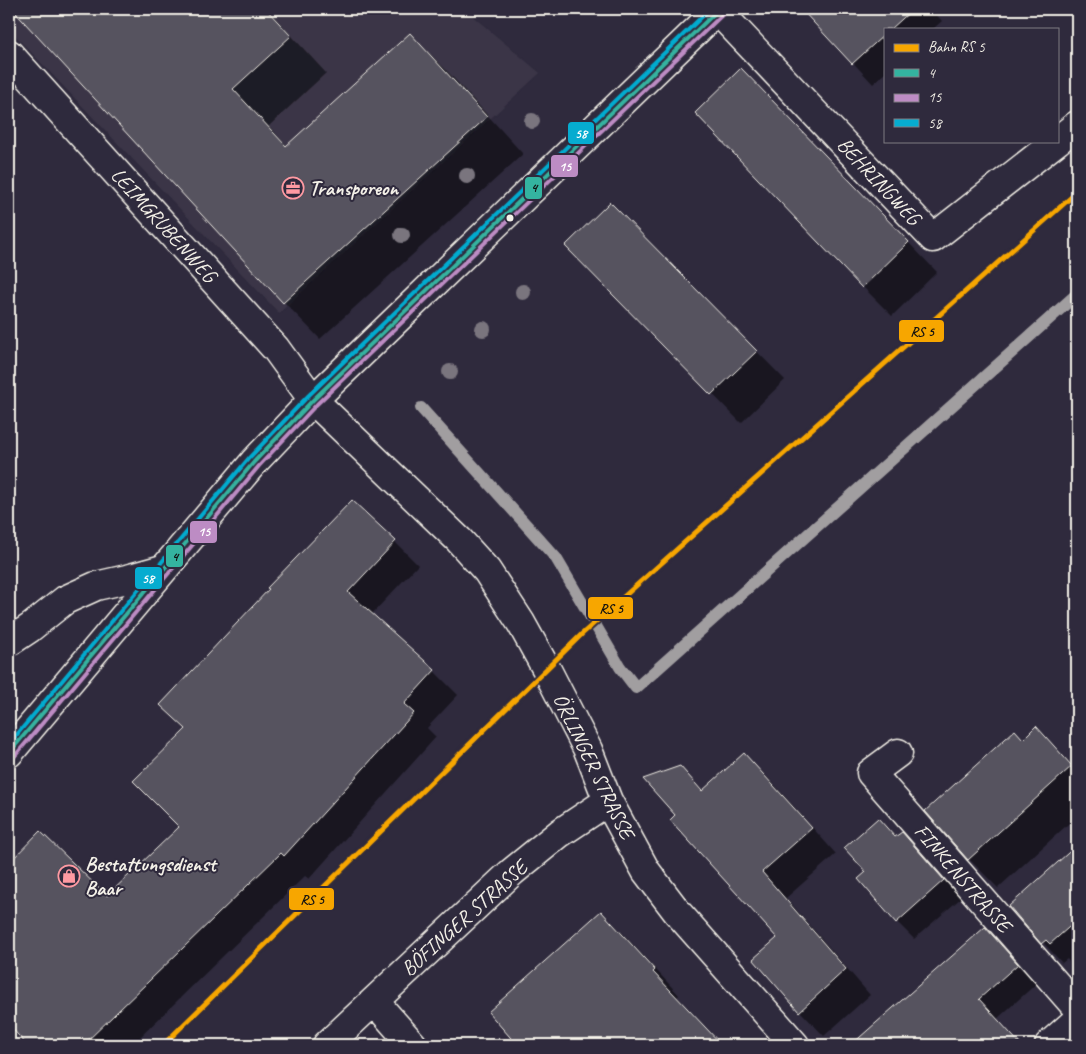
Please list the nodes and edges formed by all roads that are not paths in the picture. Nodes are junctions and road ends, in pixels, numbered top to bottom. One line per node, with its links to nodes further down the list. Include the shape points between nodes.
1 (718, 10): 5 (street, BEHRINGWEG, via 934,238); 6 (street)
2 (9, 54): 6 (street, LEIMGRUBENWEG, via 276,349)
3 (1077, 125): 4 (street, BEHRINGWEG)
4 (1058, 140)
5 (1056, 142)
6 (313, 400): 7 (street, via 254,462); 11 (street, ÖRLINGER STRASSE, via 487,571 547,670 588,750)
7 (163, 569): 8 (street, via 96,586 64,600); 9 (street)
8 (9, 642)
9 (9, 753)
10 (898, 753): 13 (street, FINKENSTRASSE, via 871,773)
11 (608, 801): 12 (street, BÖFINGER STRASSE, via 560,833 512,872); 17 (street, ÖRLINGER STRASSE, via 652,878 678,912)
12 (374, 1000): 15 (street, BÖFINGER STRASSE); 16 (street)
13 (1077, 1008)
14 (1077, 1020): 18 (street)
15 (326, 1045)
16 (413, 1045)
17 (796, 1045)
18 (1050, 1045)

